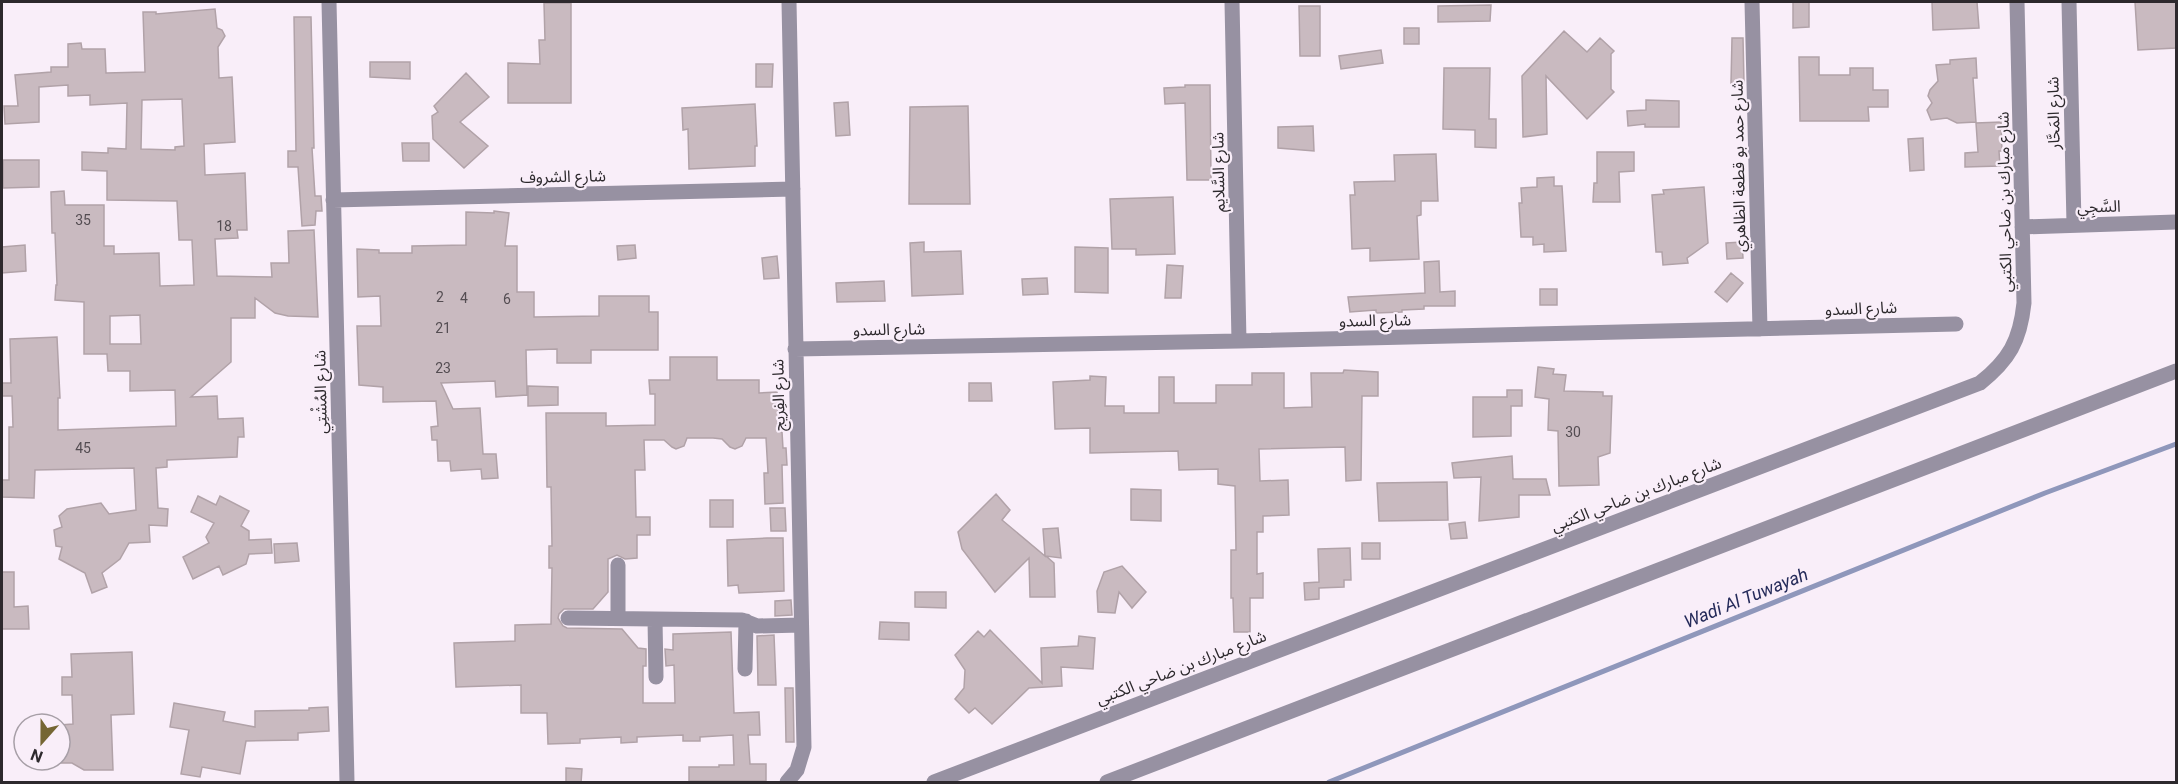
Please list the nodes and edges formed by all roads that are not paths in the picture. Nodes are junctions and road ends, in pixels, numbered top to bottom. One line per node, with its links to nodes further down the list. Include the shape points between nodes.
1 (329, 2): 8 (street, شارع المُشْتِي)
2 (789, 2): 7 (street, شارع الفِريج)
3 (1232, 2): 14 (street, شارع السَّلايم)
4 (1752, 2): 13 (street, شارع حمد بو قطعة الظاهري)
5 (2017, 2): 11 (street, شارع مبارك بن ضاحي الكتبي)
6 (2069, 2): 10 (street, شارع المَحَّار)
7 (793, 189): 8 (street, شارع الشروف); 15 (street, شارع الفِريج)
8 (333, 200): 25 (street, شارع المُشْتِي)
9 (2176, 222): 10 (street, السَّجِي)
10 (2074, 224): 11 (street, السَّجِي)
11 (2022, 227): 27 (street, شارع مبارك بن ضاحي الكتبي, via 2022,324 2007,358 1980,383)
12 (1956, 324): 13 (street, شارع السدو)
13 (1760, 329): 14 (street, شارع السدو)
14 (1239, 341): 15 (street, شارع السدو)
15 (795, 349): 22 (street, شارع الفِريج)
16 (2176, 371): 28 (street)
17 (618, 565): 19 (street)
18 (568, 618): 19 (street)
19 (618, 618): 20 (street)
20 (655, 619): 21 (street); 24 (street)
21 (746, 621): 22 (street, via 757,626); 23 (street)
22 (801, 626): 26 (street, شارع الفِريج, via 804,747 797,770)
23 (745, 669)
24 (656, 677)
25 (346, 783)
26 (787, 783)
27 (934, 783)
28 (1107, 783)

